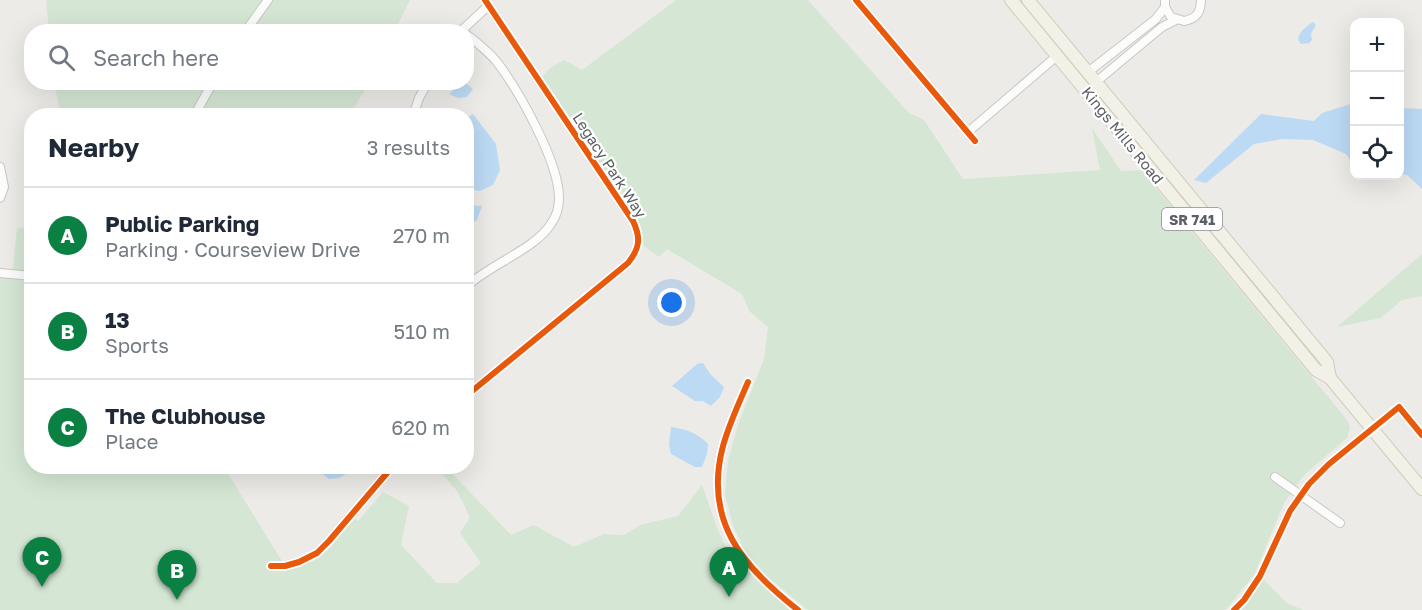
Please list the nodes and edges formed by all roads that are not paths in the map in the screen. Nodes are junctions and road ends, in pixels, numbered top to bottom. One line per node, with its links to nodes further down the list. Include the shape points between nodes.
1 (268, 0): 9 (street)
2 (856, 0): 19 (street)
3 (1011, 0): 12 (main road, Kings Mills Road / SR 741)
4 (1028, 0): 13 (main road, Kings Mills Road / SR 741)
5 (1201, 0): 8 (street, via 1196,16 1188,21)
6 (1165, 2): 8 (street); 13 (street, via 1155,19)
7 (486, 3): 10 (street); 28 (street, Legacy Park Way, via 633,221 639,232 639,244 628,263)
8 (1176, 20): 14 (street, via 1162,27)
9 (251, 24)
10 (469, 24)
11 (474, 42): 25 (street, via 496,62 534,122 558,183 560,201 542,234)
12 (1058, 55): 19 (street); 26 (main road, Kings Mills Road / SR 741, via 1316,370)
13 (1088, 72): 14 (main road, Kings Mills Road / SR 741)
14 (1096, 82): 26 (main road, Kings Mills Road / SR 741, via 1327,363)
15 (209, 90): 17 (street)
16 (423, 90): 18 (street)
17 (198, 108)
18 (415, 108)
19 (969, 132): 20 (street)
20 (975, 141)
21 (0, 166): 22 (street, via 4,188)
22 (0, 198)
23 (0, 273): 24 (street)
24 (24, 275)
25 (474, 279)
26 (1330, 378): 29 (main road, Kings Mills Road / SR 741)
27 (748, 382): 37 (street, via 723,446 718,480 721,508 732,541 747,564)
28 (474, 389)
29 (1372, 429): 30 (street, via 1399,407); 33 (main road, Kings Mills Road / SR 741); 34 (street, via 1329,464)
30 (1422, 435)
31 (386, 474): 36 (street, via 316,553 299,562)
32 (1275, 477): 34 (street)
33 (1422, 489)
34 (1300, 495): 35 (street); 38 (street, via 1260,576)
35 (1340, 523)
36 (271, 566)
37 (798, 610)
38 (1234, 610)

